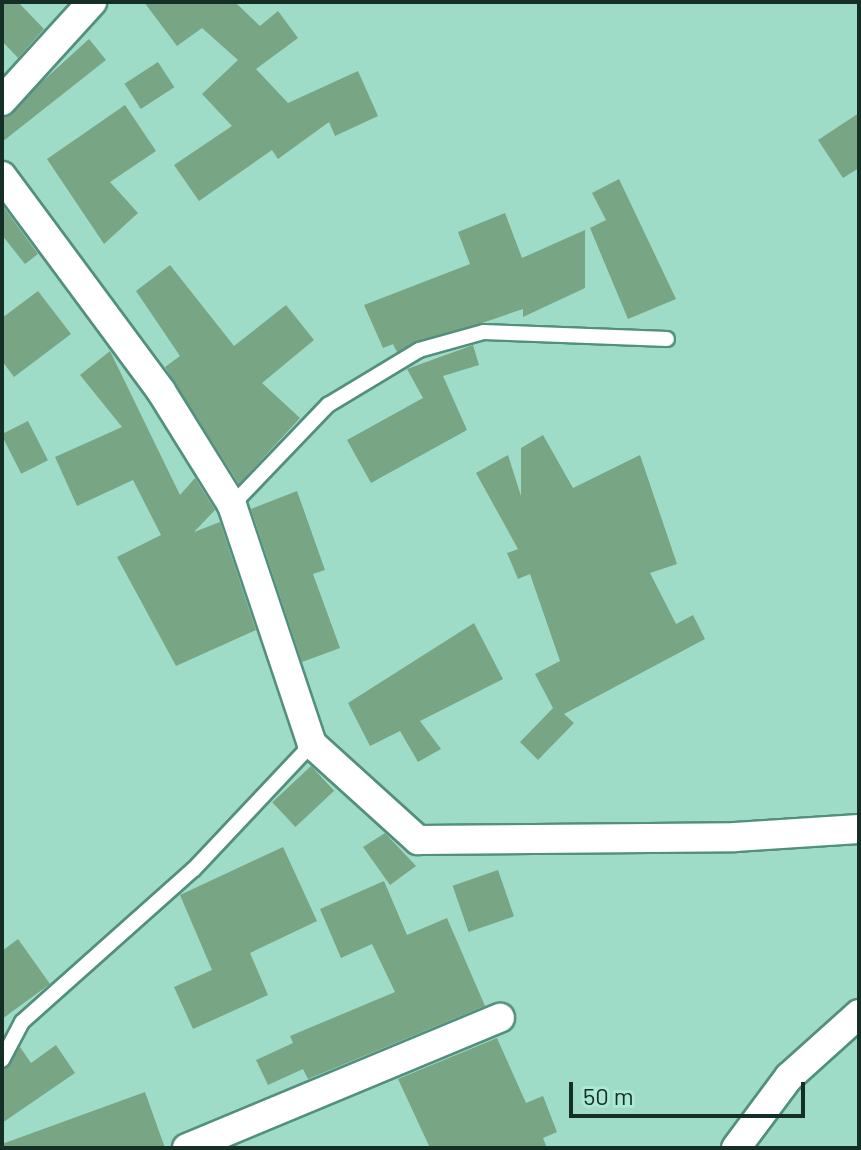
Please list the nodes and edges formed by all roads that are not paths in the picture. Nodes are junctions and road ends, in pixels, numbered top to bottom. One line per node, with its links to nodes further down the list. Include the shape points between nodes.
1 (92, 2): 2 (street)
2 (2, 101)
3 (2, 176): 5 (street, via 161,391)
4 (667, 339): 5 (lane, via 484,332 419,350 328,405)
5 (232, 505): 6 (street)
6 (312, 744): 7 (street, via 418,840 735,837); 10 (lane, via 194,869 22,1022)
7 (859, 829)
8 (859, 1014): 12 (street, via 789,1077)
9 (500, 1018): 11 (street)
10 (2, 1060)
11 (187, 1148)
12 (736, 1148)

